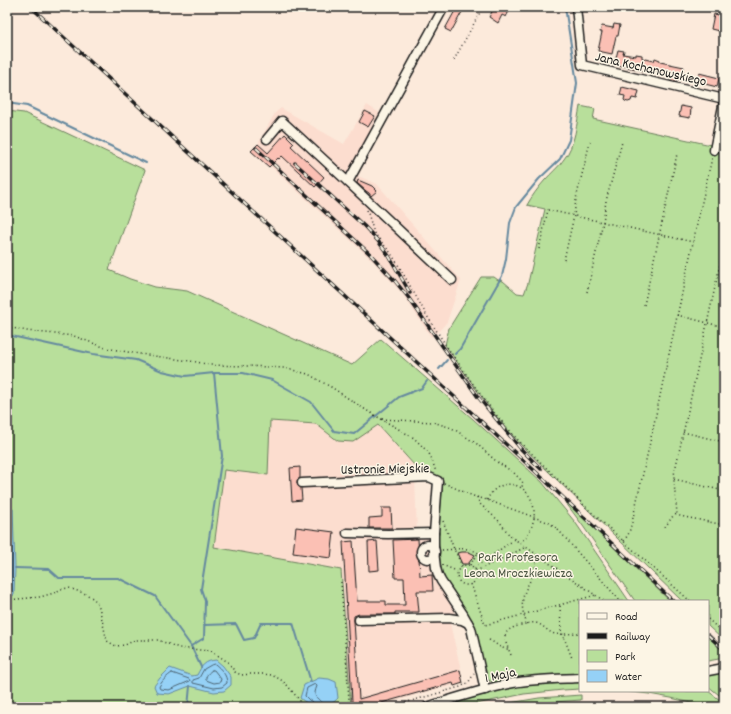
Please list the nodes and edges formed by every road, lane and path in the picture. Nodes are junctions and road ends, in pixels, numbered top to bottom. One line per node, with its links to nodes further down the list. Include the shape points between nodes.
1 (444, 7): 11 (street)
2 (483, 7): 4 (path)
3 (576, 7): 5 (street, Jana Kochanowskiego, via 582,65)
4 (454, 60)
5 (724, 100): 9 (street)
6 (267, 139): 11 (street, via 282,121)
7 (590, 142): 13 (path)
8 (622, 142): 14 (path)
9 (714, 150): 16 (path)
10 (677, 154): 15 (path)
11 (348, 182): 12 (street)
12 (364, 197): 20 (street); 45 (path, via 374,233 396,261 427,316 483,398 517,439)
13 (574, 216): 14 (path); 18 (path, via 548,210); 19 (path)
14 (603, 222): 15 (path); 21 (path)
15 (660, 235): 16 (path); 22 (path)
16 (693, 242): 23 (path)
17 (724, 246): 24 (path)
18 (539, 249)
19 (564, 260)
20 (452, 280)
21 (587, 292)
22 (644, 305)
23 (677, 315): 24 (path); 45 (path, via 630,533)
24 (707, 323): 26 (path); 28 (path)
25 (7, 327): 27 (path, via 74,336 106,348 210,366 284,368 308,374)
26 (724, 328)
27 (381, 419): 31 (path, via 414,438 428,452); 33 (path, via 433,422 452,428 513,472 523,483)
28 (683, 432): 29 (path); 30 (path)
29 (724, 442)
30 (674, 479): 34 (path); 37 (path)
31 (438, 481): 32 (street, Ustronie Miejskie, via 429,477); 35 (path); 42 (street, Ustronie Miejskie)
32 (302, 483)
33 (522, 487): 36 (path, via 505,485 493,490); 39 (path, via 531,499)
34 (724, 491)
35 (477, 497): 36 (path); 44 (path, via 480,504)
36 (487, 500): 39 (path)
37 (677, 513): 40 (path, via 680,516); 41 (path)
38 (441, 517): 48 (path)
39 (534, 517): 46 (path, via 531,528); 68 (path, via 556,528)
40 (724, 525)
41 (665, 527)
42 (434, 532): 43 (street); 49 (street, Ustronie Miejskie)
43 (347, 533)
44 (515, 540): 46 (path); 52 (path)
45 (624, 541): 69 (path)
46 (520, 543): 47 (path)
47 (526, 547): 51 (path); 54 (path)
48 (454, 549): 49 (path); 50 (path, via 470,549); 56 (path)
49 (434, 551): 53 (street, Ustronie Miejskie); 62 (street, via 434,556 424,558)
50 (478, 553): 52 (path); 55 (path)
51 (537, 554): 63 (path); 71 (path, via 534,574 522,600)
52 (486, 559): 54 (path); 57 (path)
53 (435, 562): 58 (path); 62 (street, Ustronie Miejskie)
54 (490, 564): 59 (path)
55 (470, 565)
56 (462, 566): 57 (path, via 469,565); 58 (path)
57 (474, 568): 59 (path)
58 (457, 571): 61 (path, via 459,582)
59 (476, 571): 61 (path, via 476,578)
60 (341, 582): 89 (path, via 349,700)
61 (471, 584): 71 (path, via 485,625)
62 (443, 585): 74 (street, Ustronie Miejskie)
63 (596, 596): 66 (path); 67 (path)
64 (7, 600): 88 (path, via 40,597 54,594 61,589 76,590 94,599 99,607 107,641 116,646 135,640 158,640 179,648 211,651 228,662 234,672 241,675 263,674 280,679)
65 (579, 600): 70 (path)
66 (580, 600)
67 (602, 600)
68 (619, 600)
69 (689, 600)
70 (560, 605): 71 (path); 77 (path)
71 (524, 614): 75 (path)
72 (359, 620): 74 (street, via 449,618)
73 (709, 620): 78 (path)
74 (468, 622): 84 (street, Ustronie Miejskie)
75 (526, 624): 77 (path, via 534,622 550,632); 80 (path, via 507,631 505,635)
76 (579, 633): 77 (path)
77 (562, 634): 82 (path)
78 (724, 634)
79 (489, 640): 80 (path, via 500,648)
80 (508, 649): 81 (path)
81 (511, 655)
82 (572, 658)
83 (724, 668): 85 (street)
84 (480, 670): 87 (street, Ustronie Miejskie); 90 (path, via 475,672 468,683 460,687)
85 (709, 671)
86 (579, 678): 87 (street, 1 Maja, via 528,681)
87 (485, 690): 91 (street, 1 Maja)
88 (305, 707)
89 (347, 707)
90 (390, 707)
91 (427, 707)

